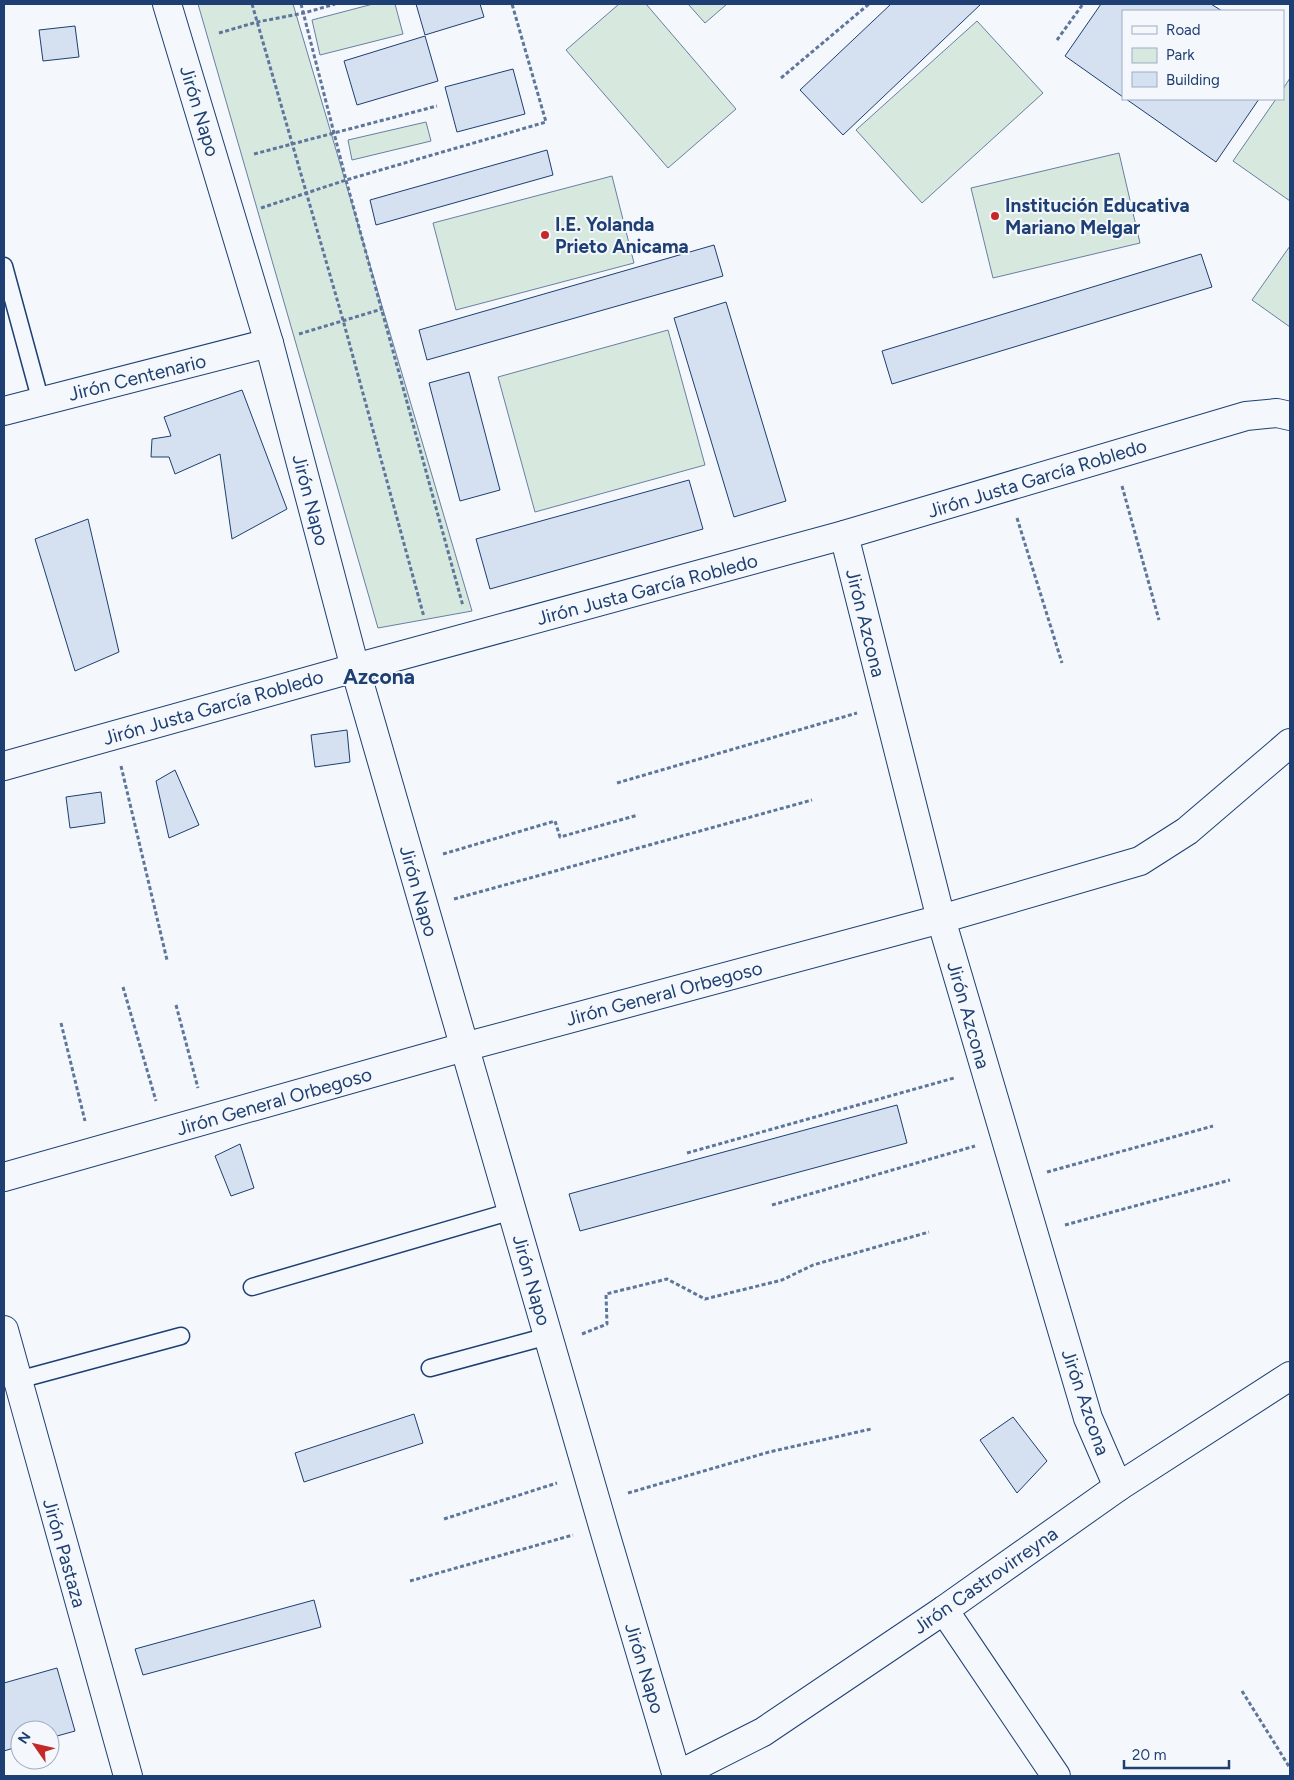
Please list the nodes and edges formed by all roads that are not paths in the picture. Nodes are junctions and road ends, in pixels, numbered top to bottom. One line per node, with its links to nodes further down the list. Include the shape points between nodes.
1 (168, 4): 3 (street, Jirón Napo)
2 (4, 266): 4 (lane)
3 (269, 343): 4 (street, Jirón Centenario); 8 (street, Jirón Napo)
4 (41, 402): 5 (street, Jirón Centenario)
5 (4, 411)
6 (1290, 416): 7 (street, Jirón Justa García Robledo, via 1277,413 1246,416)
7 (844, 535): 8 (street, Jirón Justa García Robledo); 11 (street, Jirón Azcona)
8 (355, 668): 10 (street, Jirón Justa García Robledo); 12 (street, Jirón Napo)
9 (1290, 743): 11 (street, Jirón General Orbegoso, via 1187,831 1140,862)
10 (4, 766)
11 (940, 918): 12 (street, Jirón General Orbegoso); 22 (street, Jirón Azcona, via 1088,1418)
12 (464, 1047): 13 (street, Jirón General Orbegoso); 14 (street, Jirón Napo)
13 (4, 1177)
14 (512, 1211): 15 (lane); 18 (street, Jirón Napo)
15 (252, 1287)
16 (4, 1330): 21 (street, Jirón Pastaza)
17 (181, 1336): 21 (lane)
18 (549, 1341): 19 (lane); 25 (street, Jirón Napo)
19 (430, 1368)
20 (1290, 1376): 22 (street, Jirón Castrovirreyna)
21 (18, 1380): 24 (street, Jirón Pastaza)
22 (1118, 1487): 23 (street, Jirón Castrovirreyna)
23 (944, 1610): 25 (street, Jirón Castrovirreyna, via 763,1732); 26 (street)
24 (128, 1776)
25 (676, 1776)
26 (1056, 1776)

